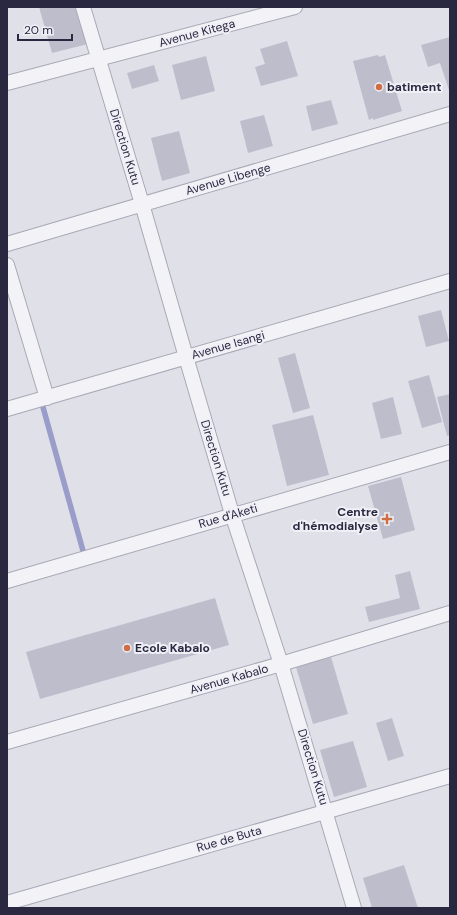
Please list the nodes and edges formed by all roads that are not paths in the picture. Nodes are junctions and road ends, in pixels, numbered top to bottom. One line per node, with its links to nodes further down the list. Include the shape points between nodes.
1 (83, 7): 3 (street, Direction Kutu)
2 (295, 7): 3 (street, Avenue Kitega)
3 (98, 58): 4 (street, Avenue Kitega); 6 (street, Direction Kutu)
4 (7, 83)
5 (450, 114): 6 (street, Avenue Libenge)
6 (142, 204): 7 (street, Avenue Libenge); 10 (street, Direction Kutu)
7 (7, 244)
8 (7, 265): 11 (street)
9 (450, 281): 10 (street, Avenue Isangi)
10 (186, 358): 11 (street, Avenue Isangi); 14 (street, Direction Kutu)
11 (46, 398): 12 (street, Avenue Isangi)
12 (7, 409)
13 (450, 452): 14 (street, Rue d'Aketi)
14 (232, 514): 15 (street, Rue d'Aketi); 17 (street, Direction Kutu)
15 (7, 581)
16 (450, 613): 17 (street, Avenue Kabalo)
17 (281, 664): 18 (street, Avenue Kabalo); 20 (street, Direction Kutu)
18 (7, 742)
19 (450, 776): 20 (street, Rue de Buta)
20 (326, 812): 21 (street, Rue de Buta); 22 (street, Direction Kutu)
21 (7, 903)
22 (354, 908)

